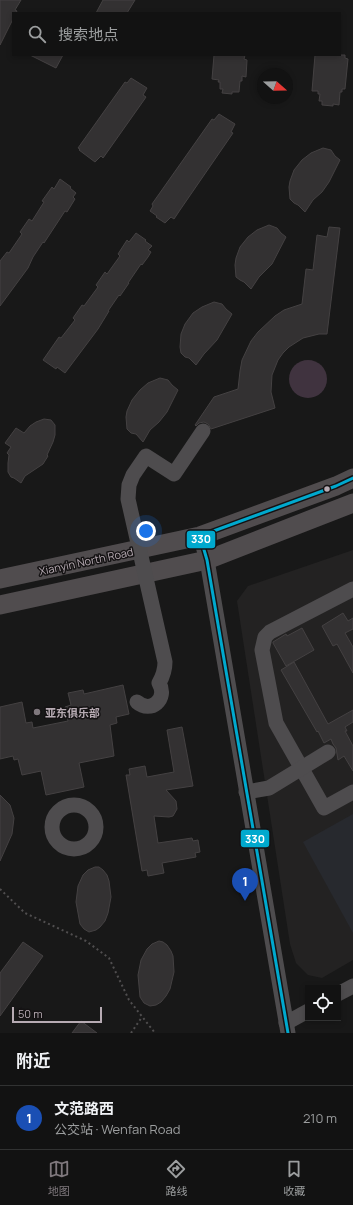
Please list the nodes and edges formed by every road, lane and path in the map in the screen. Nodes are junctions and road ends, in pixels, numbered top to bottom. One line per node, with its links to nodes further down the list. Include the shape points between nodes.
1 (203, 431): 9 (street, bridge, via 174,474 146,456 129,485 128,499 165,662 159,683 162,691 160,700 153,706)
2 (353, 478): 4 (main road, Xianyin North Road)
3 (353, 503): 5 (main road)
4 (200, 536): 5 (street); 6 (main road, Xianyin North Road)
5 (207, 560): 8 (main road); 12 (street)
6 (0, 579)
7 (353, 589): 11 (street, via 265,637 262,650 276,723)
8 (0, 605)
9 (137, 702)
10 (328, 752): 11 (street)
11 (301, 768): 12 (street, via 269,788); 13 (street, via 324,808)
12 (246, 792): 19 (street)
13 (353, 792)
14 (0, 890): 18 (path, via 25,913 86,941 109,958 129,1000)
15 (353, 986): 16 (street)
16 (341, 992)
17 (305, 1013): 19 (street)
18 (142, 1017): 20 (path); 21 (path)
19 (287, 1028)
20 (131, 1033)
21 (155, 1033)

